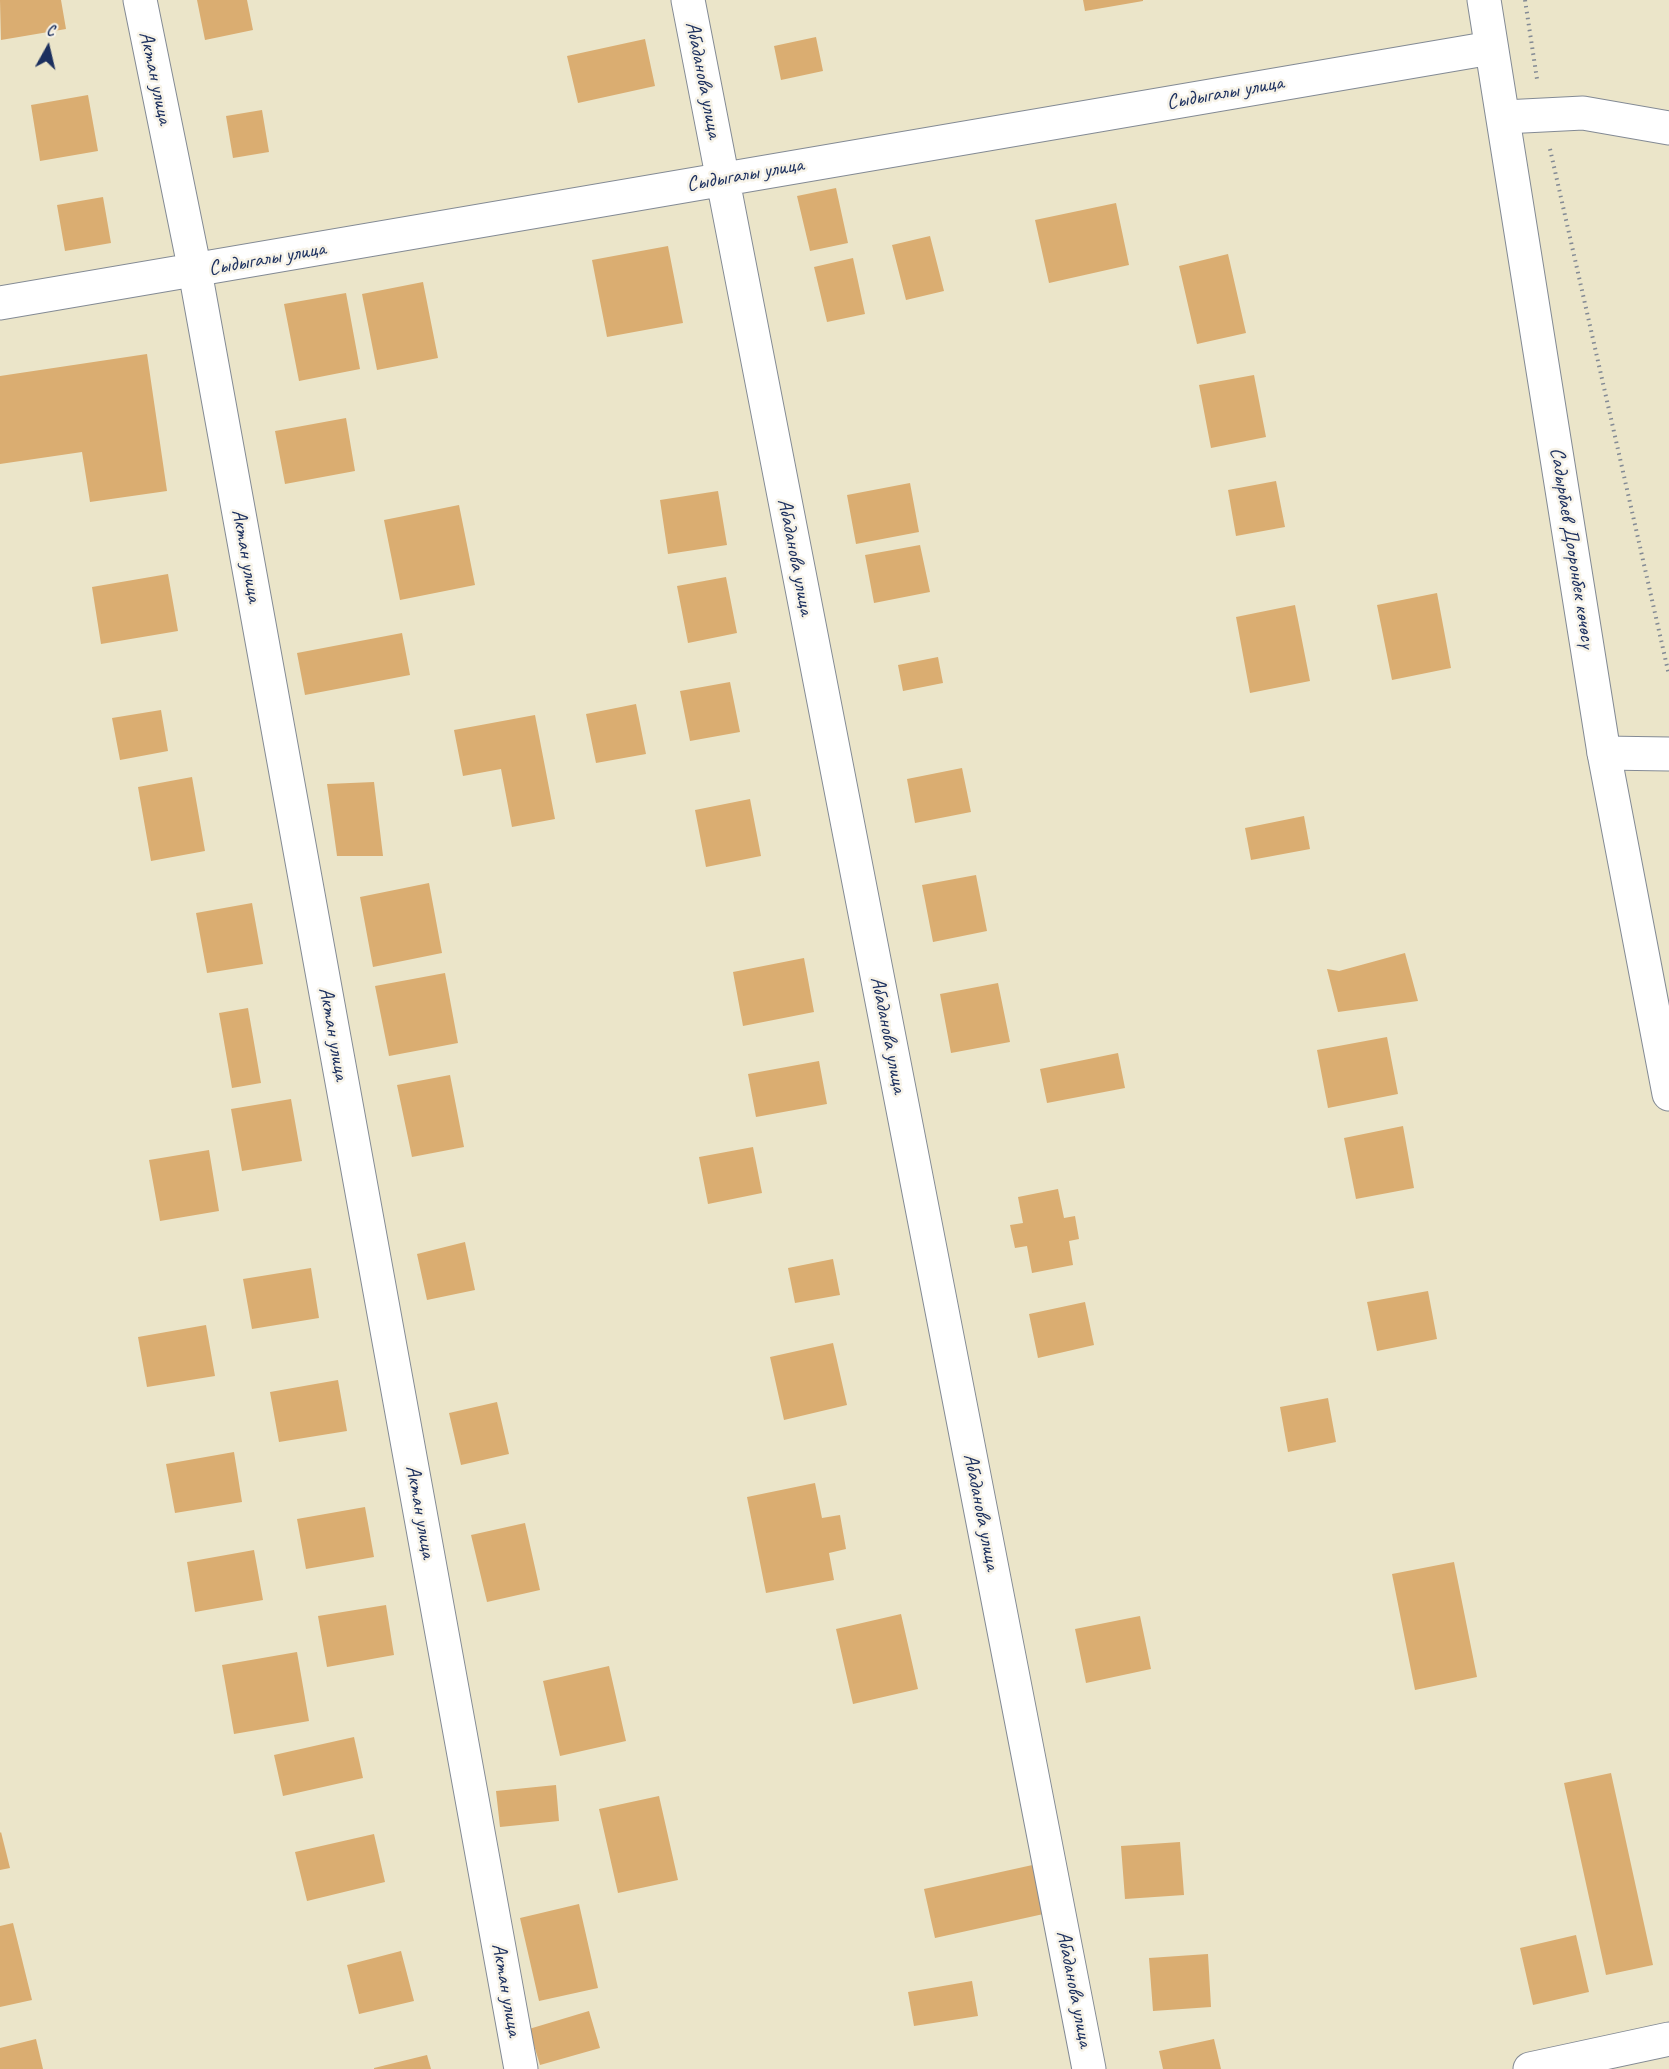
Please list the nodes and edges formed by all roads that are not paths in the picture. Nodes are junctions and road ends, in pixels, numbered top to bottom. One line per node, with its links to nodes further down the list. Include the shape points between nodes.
1 (140, 0): 8 (street, Актан улица)
2 (687, 0): 7 (street, Абаданова улица)
3 (1485, 0): 4 (street, Садырбаев Дооронбек көчөсү)
4 (1491, 48): 5 (street, Садырбаев Дооронбек көчөсү); 7 (street, Сыдыгалы улица)
5 (1504, 117): 6 (street, via 1583,113); 10 (street, Садырбаев Дооронбек көчөсү)
6 (1669, 128)
7 (722, 178): 8 (street, Сыдыгалы улица); 15 (street, Абаданова улица)
8 (195, 271): 9 (street, Сыдыгалы улица); 14 (street, Актан улица)
9 (0, 303)
10 (1604, 753): 11 (street); 12 (street, Садырбаев Дооронбек көчөсү)
11 (1669, 754)
12 (1669, 1094)
13 (1669, 2038): 16 (street)
14 (521, 2069)
15 (1089, 2069)
16 (1530, 2069)

